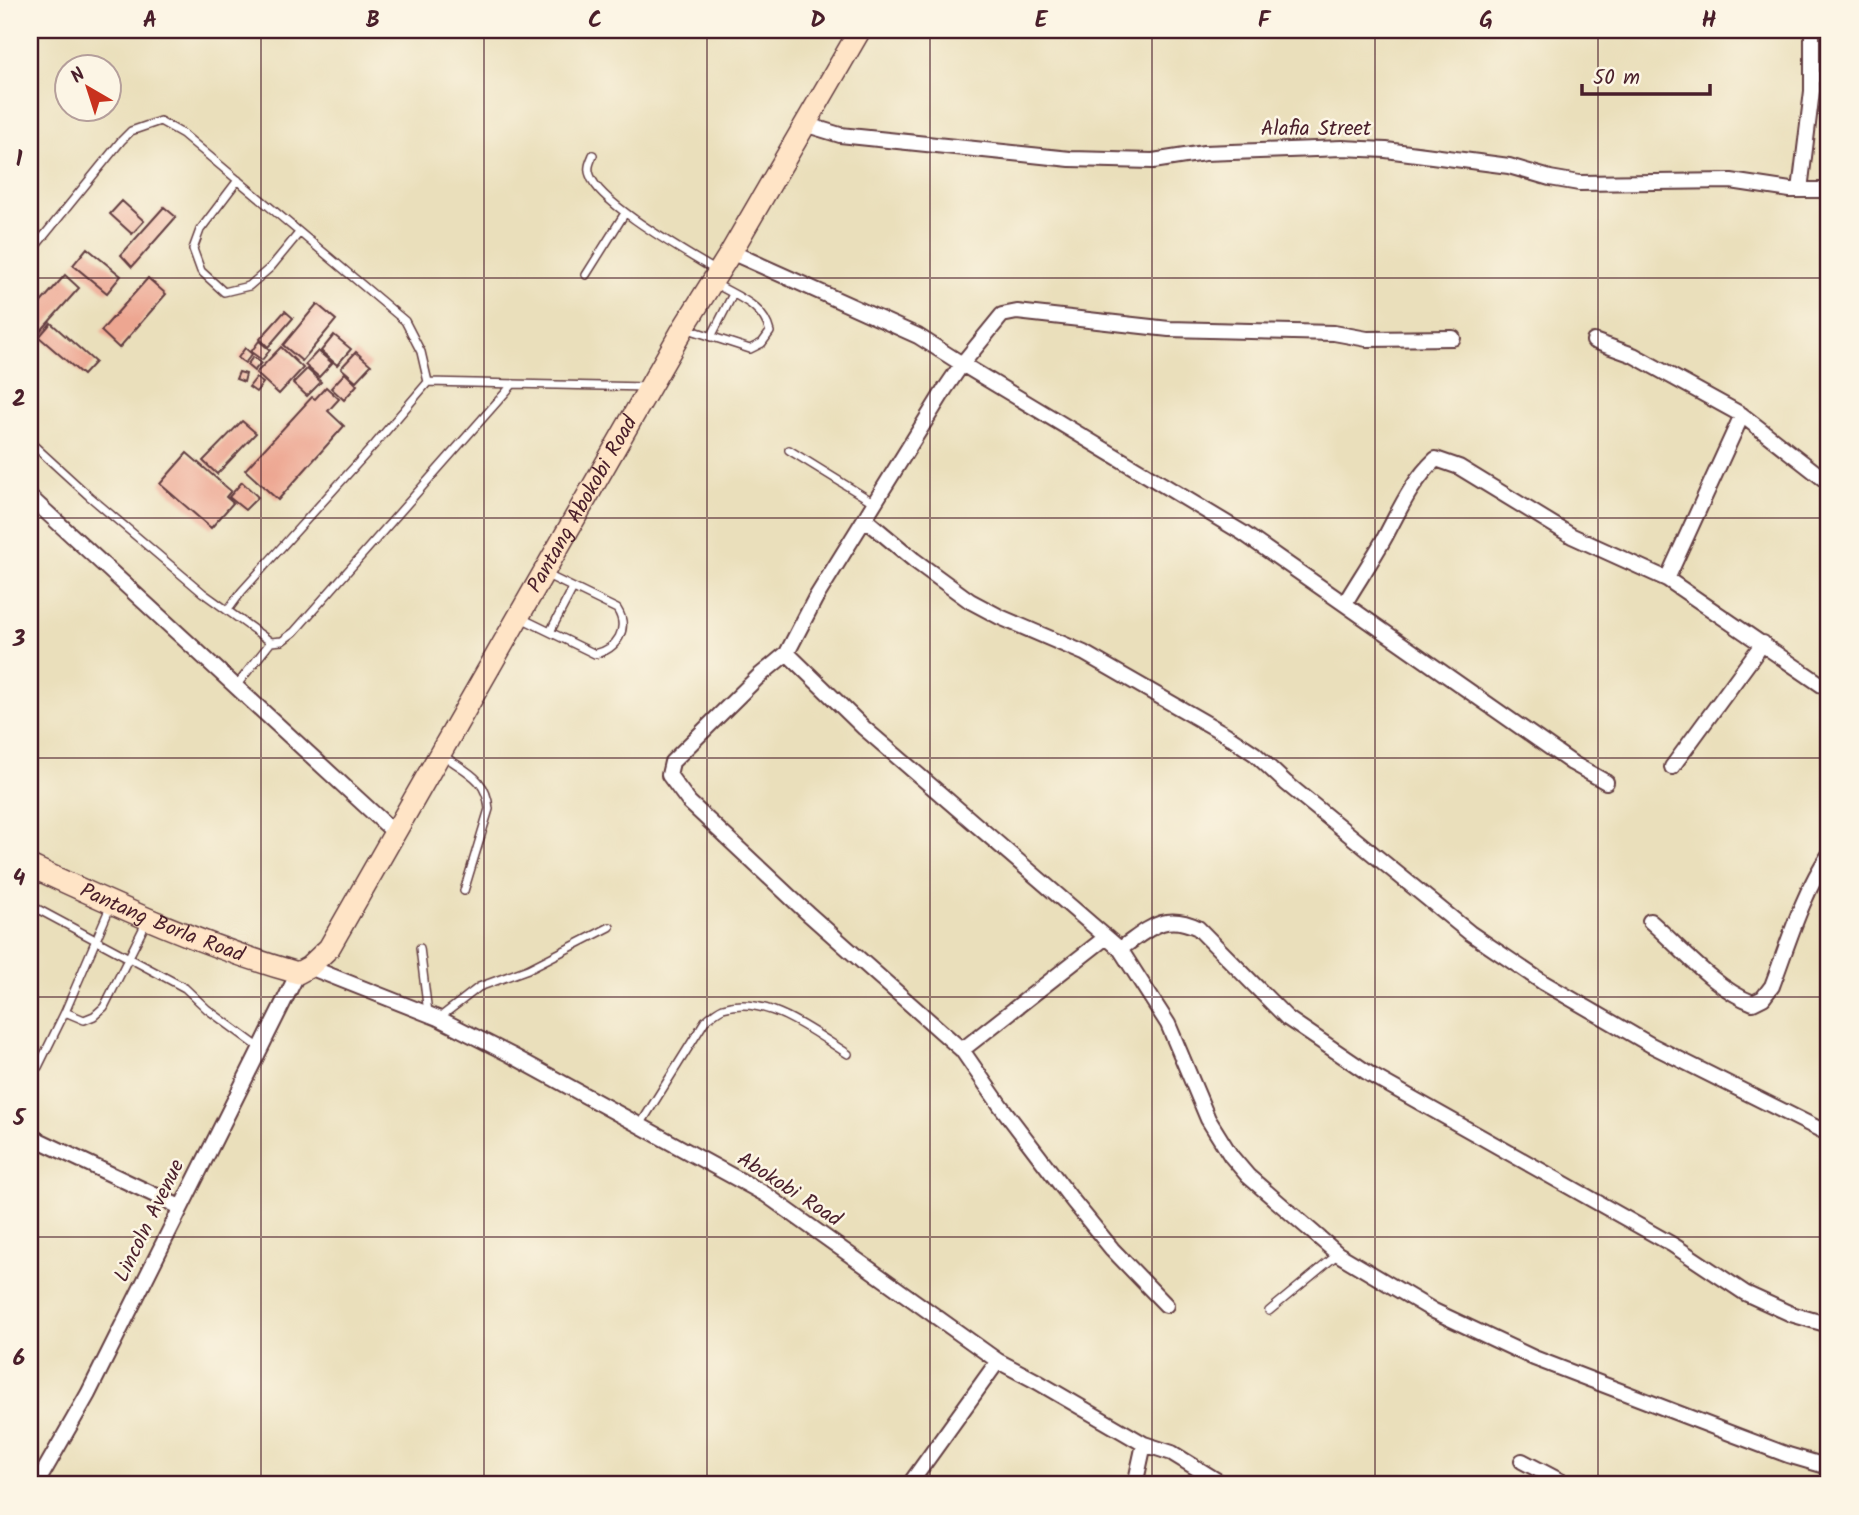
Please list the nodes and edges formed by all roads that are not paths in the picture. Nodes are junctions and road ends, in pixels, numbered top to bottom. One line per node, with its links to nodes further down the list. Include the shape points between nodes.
1 (860, 30): 3 (street, Pantang Abokobi Road)
2 (1812, 30): 6 (street, via 1812,90)
3 (804, 124): 6 (street, Alafia Street, via 840,135 1070,159 1153,161 1204,153 1342,148 1509,166 1579,183 1731,181); 10 (street, Pantang Abokobi Road)
4 (593, 155): 8 (lane, via 588,166 594,184)
5 (238, 180): 9 (lane); 9 (lane, via 200,230 193,249 201,271 224,292 249,286); 11 (lane, via 183,134 160,121 131,131)
6 (1800, 190): 7 (street, Alafia Street)
7 (1829, 190)
8 (625, 213): 12 (lane); 13 (lane)
9 (299, 233): 20 (lane, via 405,321 421,352)
10 (731, 252): 13 (street, Pantang Abokobi Road); 19 (street, via 918,336)
11 (30, 253)
12 (586, 275)
13 (715, 277): 14 (lane); 15 (street, Pantang Abokobi Road)
14 (733, 294): 16 (lane); 16 (lane, via 760,310 770,332 750,349)
15 (684, 327): 16 (lane); 22 (street, Pantang Abokobi Road)
16 (710, 337)
17 (1453, 338): 19 (street, via 1367,340 1334,333 1169,329 1010,312 996,319)
18 (1594, 341): 23 (street, via 1633,355)
19 (962, 364): 28 (street); 33 (street, via 1243,533)
20 (428, 382): 21 (lane); 34 (lane)
21 (513, 384): 22 (lane); 37 (lane, via 294,632)
22 (650, 387): 30 (street, Pantang Abokobi Road)
23 (1742, 415): 26 (street); 31 (street)
24 (30, 442): 34 (lane)
25 (789, 450): 28 (lane)
26 (1829, 483)
27 (30, 497): 40 (street)
28 (873, 502): 29 (street)
29 (865, 519): 39 (street); 67 (street, via 970,601 1084,653 1255,754 1471,933 1544,983 1651,1045)
30 (544, 573): 32 (lane); 35 (street, Pantang Abokobi Road)
31 (1667, 579): 33 (street, via 1572,537 1470,473 1436,459 1403,500); 38 (street)
32 (573, 588): 36 (lane); 36 (lane, via 617,609 624,626 612,647 595,654)
33 (1345, 603): 44 (street, via 1572,763)
34 (228, 610): 37 (lane)
35 (519, 617): 36 (lane); 42 (street, Pantang Abokobi Road)
36 (550, 632)
37 (271, 642): 40 (lane)
38 (1763, 643): 41 (street); 43 (street)
39 (787, 653): 54 (street, via 864,728); 63 (street, via 680,753 669,775 689,802 793,900)
40 (236, 687): 45 (street)
41 (1829, 690)
42 (440, 753): 45 (street, Pantang Abokobi Road); 48 (lane, via 475,777 488,796 489,809)
43 (1672, 767)
44 (1606, 782)
45 (395, 833): 59 (street, Pantang Abokobi Road, via 329,948)
46 (1829, 855): 52 (street, via 1772,986 1753,1003 1710,975)
47 (30, 866): 49 (street, Pantang Borla Road)
48 (464, 891)
49 (112, 903): 51 (street, Pantang Borla Road); 55 (lane)
50 (30, 905): 55 (lane)
51 (148, 918): 58 (lane); 59 (street, Pantang Borla Road, via 236,955)
52 (1650, 920)
53 (610, 927): 61 (lane, via 528,969 479,987)
54 (1105, 939): 57 (street); 63 (street)
55 (96, 941): 58 (lane); 60 (lane)
56 (420, 947): 61 (lane)
57 (1120, 949): 70 (street, via 1168,1024 1224,1146 1248,1177); 73 (street, via 1166,920 1198,928 1287,1018 1371,1075 1673,1245 1745,1293)
58 (130, 958): 60 (lane, via 104,1007 94,1016 84,1020); 62 (lane, via 185,988)
59 (304, 970): 61 (street, Abokobi Road); 62 (street, Lincoln Avenue)
60 (65, 1012): 65 (lane)
61 (433, 1016): 66 (street, Abokobi Road)
62 (261, 1049): 69 (street, Lincoln Avenue)
63 (962, 1050): 71 (street, via 1112,1249)
64 (848, 1054): 66 (lane, via 764,1008 719,1009 705,1021)
65 (38, 1067)
66 (639, 1125): 74 (street, Abokobi Road, via 765,1194)
67 (1829, 1134)
68 (32, 1143): 69 (street)
69 (180, 1207): 78 (street, Lincoln Avenue, via 88,1394)
70 (1338, 1254): 72 (lane); 77 (street, via 1434,1311 1534,1358)
71 (1166, 1305)
72 (1269, 1311)
73 (1829, 1325)
74 (998, 1361): 75 (street, Abokobi Road); 79 (street)
75 (1144, 1444): 80 (street); 81 (street, Abokobi Road, via 1172,1453)
76 (1522, 1461): 82 (street)
77 (1829, 1467)
78 (36, 1485)
79 (909, 1485)
80 (1135, 1485)
81 (1224, 1485)
82 (1569, 1485)

